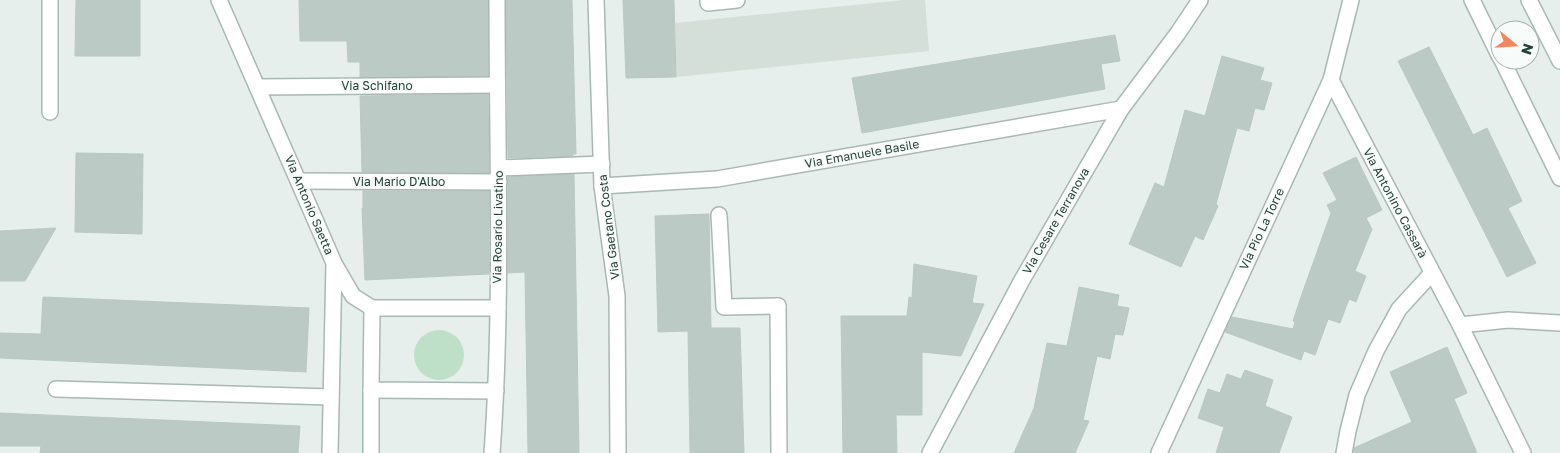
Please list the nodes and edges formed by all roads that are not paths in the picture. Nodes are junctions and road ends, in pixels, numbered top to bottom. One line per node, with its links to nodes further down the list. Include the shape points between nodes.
1 (50, 0): 18 (street)
2 (219, 0): 16 (street, Via Antonio Saetta)
3 (497, 0): 15 (street, Via Rosario Livatino)
4 (596, 0): 19 (street, Via Gaetano Costa)
5 (737, 0): 10 (street)
6 (1200, 0): 17 (street, Via Cesare Terranova)
7 (1351, 0): 14 (street, Via Pio La Torre)
8 (1472, 0): 11 (street)
9 (1530, 0): 12 (street)
10 (708, 2)
11 (1490, 36)
12 (1560, 61)
13 (1507, 70): 21 (street)
14 (1331, 80): 26 (street, Via Antonino Cassarà); 41 (street, Via Pio La Torre)
15 (497, 85): 16 (street, Via Schifano); 20 (street, Via Rosario Livatino)
16 (257, 87): 22 (street, Via Antonio Saetta)
17 (1121, 109): 23 (street, Via Emanuele Basile, via 717,179); 40 (street, Via Cesare Terranova, via 1022,280)
18 (50, 112)
19 (602, 164): 20 (street, Via Mario D'Albo); 23 (street, Via Gaetano Costa)
20 (499, 175): 22 (street, Via Mario D'Albo); 28 (street, Via Rosario Livatino)
21 (1560, 178)
22 (299, 181): 25 (street, Via Antonio Saetta)
23 (602, 186): 38 (street, Via Gaetano Costa, via 617,296)
24 (719, 215): 39 (street, via 724,307 778,306)
25 (334, 263): 27 (street, via 353,296); 34 (street, Via Antonio Saetta)
26 (1432, 273): 30 (street, Via Antonino Cassarà); 42 (street, via 1399,308 1376,351 1357,396)
27 (372, 308): 28 (street); 32 (street)
28 (498, 308): 33 (street, Via Rosario Livatino)
29 (1560, 323): 30 (street, via 1508,320)
30 (1460, 325): 43 (street, Via Antonino Cassarà)
31 (56, 389): 34 (street)
32 (372, 390): 33 (street); 36 (street)
33 (496, 391): 37 (street, Via Rosario Livatino)
34 (331, 397): 35 (street, Via Antonio Saetta)
35 (330, 453)
36 (371, 453)
37 (492, 453)
38 (618, 453)
39 (779, 453)
40 (930, 453)
41 (1158, 453)
42 (1344, 453)
43 (1523, 453)

